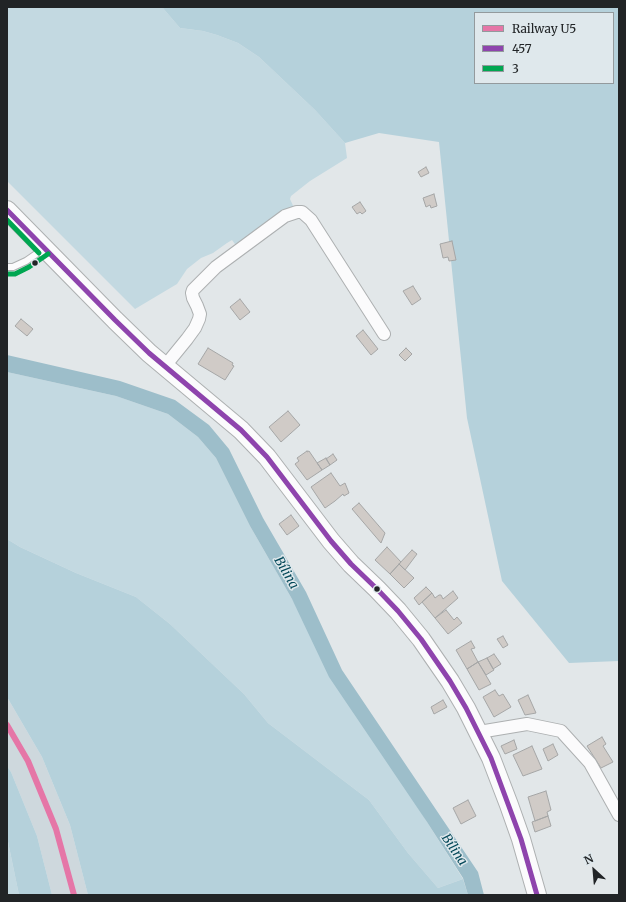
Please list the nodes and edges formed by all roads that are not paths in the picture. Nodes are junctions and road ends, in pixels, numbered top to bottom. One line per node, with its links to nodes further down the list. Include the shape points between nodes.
1 (7, 210): 2 (main road)
2 (44, 248): 3 (lane, via 26,261); 5 (main road)
3 (7, 267)
4 (384, 334): 5 (street, via 311,220 302,212 298,212 285,216 216,266 193,290 199,319 188,339)
5 (165, 366): 6 (main road, via 241,430 267,457 331,541 422,638)
6 (479, 732): 7 (street, via 527,724 561,731 590,763); 8 (main road, via 509,805)
7 (619, 815)
8 (537, 895)

